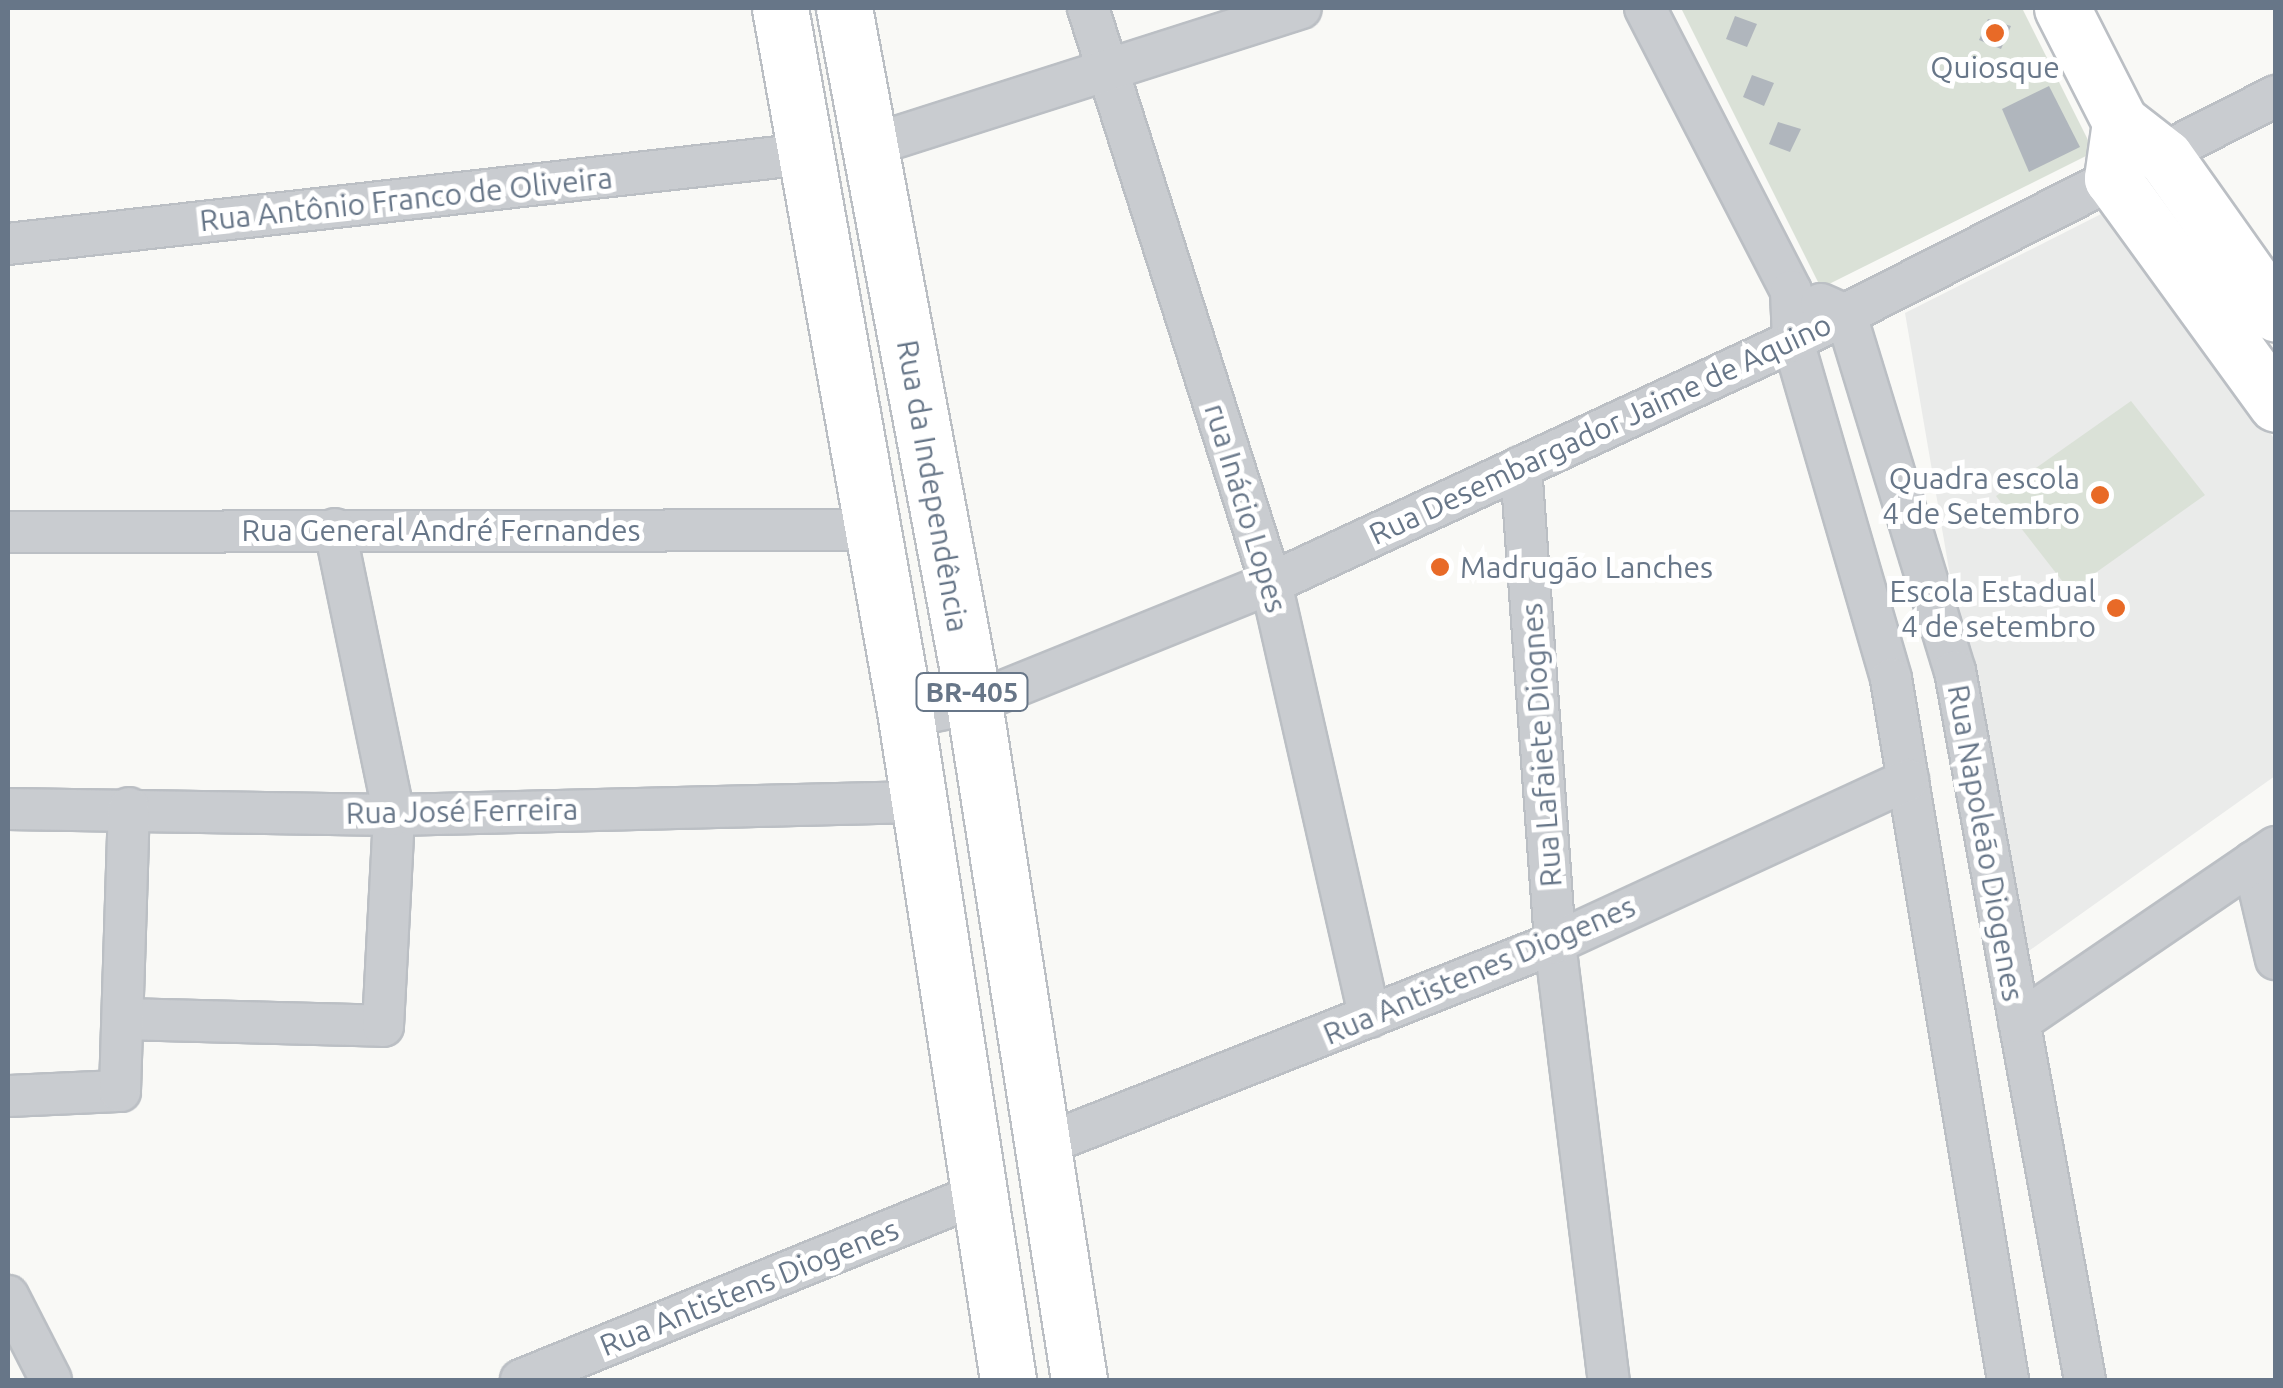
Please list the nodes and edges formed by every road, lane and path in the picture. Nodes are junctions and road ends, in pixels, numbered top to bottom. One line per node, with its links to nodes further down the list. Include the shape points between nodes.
1 (780, 8): 11 (main road, BR-405)
2 (844, 8): 10 (main road, Rua da Independência / BR-405)
3 (1088, 8): 7 (street, rua Inácio Lopes)
4 (1301, 8): 7 (street)
5 (1646, 8): 15 (street)
6 (2062, 8): 9 (main road)
7 (1111, 72): 10 (street); 24 (street, rua Inácio Lopes)
8 (2276, 96): 12 (street, Rua Desembargador Jaime de Aquino)
9 (2120, 122): 12 (main road); 13 (main road)
10 (872, 145): 27 (main road, Rua da Independência / BR-405)
11 (805, 154): 14 (street, Rua Antônio Franco de Oliveira); 22 (main road, BR-405)
12 (2165, 156): 13 (street, Rua Desembargador Jaime de Aquino); 16 (main road)
13 (2112, 178): 17 (street, Rua Desembargador Jaime de Aquino); 19 (main road)
14 (8, 244)
15 (1791, 290): 17 (street); 18 (street)
16 (2276, 314)
17 (1846, 315): 18 (street, Rua Desembargador Jaime de Aquino); 25 (street, Rua Napoleão Diogenes)
18 (1793, 341): 20 (street, Rua Desembargador Jaime de Aquino); 26 (street)
19 (2276, 404)
20 (1520, 467): 24 (street, Rua Desembargador Jaime de Aquino); 35 (street, Rua Lafaiete Diognes)
21 (335, 529): 22 (street, Rua General André Fernandes); 23 (street, Rua General André Fernandes); 33 (street)
22 (874, 530): 28 (main road, BR-405)
23 (8, 532)
24 (1271, 583): 27 (street, Rua Desembargador Jaime de Aquino); 37 (street, rua Inácio Lopes)
25 (1954, 671): 26 (street); 39 (street, Rua Napoleão Diogenes)
26 (1891, 679): 29 (street)
27 (974, 703): 28 (street, Rua Desembargador Jaime de Aquino); 41 (main road, Rua da Independência / BR-405)
28 (906, 718): 30 (main road, BR-405)
29 (1908, 780): 35 (street, Rua Antistenes Diogenes); 49 (street)
30 (917, 802): 33 (street, Rua José Ferreira); 42 (main road, BR-405)
31 (8, 808): 32 (street, Rua José Ferreira)
32 (129, 808): 33 (street, Rua José Ferreira); 38 (street)
33 (394, 814): 38 (street, via 382,1026)
34 (2264, 854): 36 (street); 39 (street)
35 (1555, 943): 37 (street, Rua Antistenes Diogenes); 48 (street, Rua Lafaiete Diognes)
36 (2276, 958)
37 (1370, 1017): 41 (street, Rua Antistenes Diogenes)
38 (122, 1019): 40 (street, via 120,1091)
39 (2018, 1022): 50 (street, Rua Napoleão Diogenes)
40 (8, 1096)
41 (1044, 1145): 47 (main road, Rua da Independência / BR-405)
42 (978, 1194): 45 (street, Rua Antistens Diogenes); 46 (main road, BR-405)
43 (8, 1296): 44 (street)
44 (51, 1380)
45 (521, 1380)
46 (1008, 1380)
47 (1079, 1380)
48 (1609, 1380)
49 (2008, 1380)
50 (2086, 1380)

